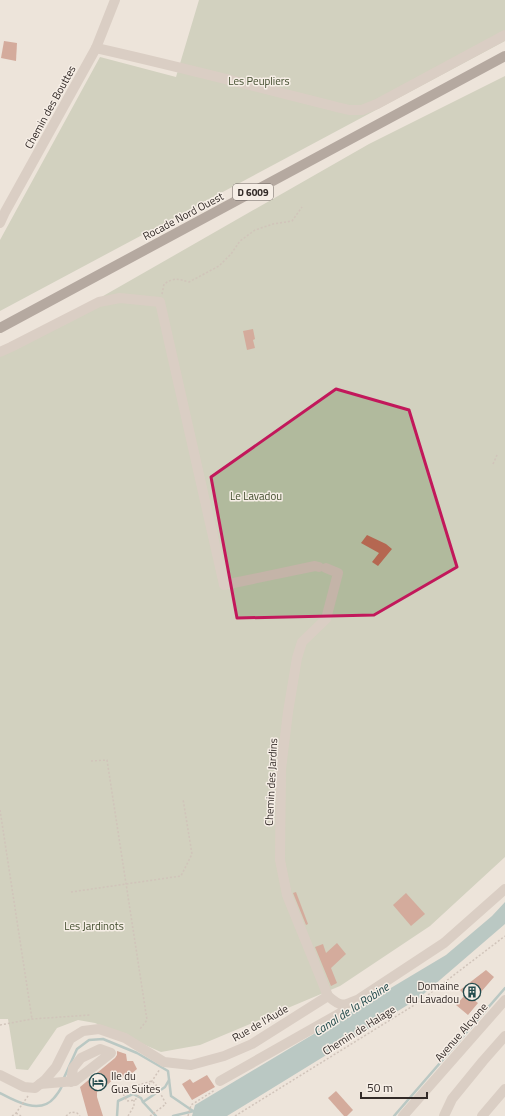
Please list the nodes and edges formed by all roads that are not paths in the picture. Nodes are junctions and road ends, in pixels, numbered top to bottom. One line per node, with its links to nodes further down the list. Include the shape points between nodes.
1 (115, 0): 3 (street, Chemin des Bouttes)
2 (505, 35): 3 (street, via 378,104 362,110 349,110)
3 (96, 48): 5 (street, Chemin des Bouttes)
4 (505, 56): 6 (main road, Rocade Nord Ouest / D 6009)
5 (0, 223)
6 (0, 328)
7 (0, 352): 9 (street, Chemin des Jardins, via 99,302 120,298 160,302 224,585 315,566 338,573 326,619 302,642 297,658 281,769 280,860 287,895)
8 (505, 889): 11 (street, via 444,943 359,999)
9 (328, 996): 11 (street, via 338,1004); 16 (street, Rue de l'Aude, via 252,1044 224,1056 191,1065 164,1062 125,1038 99,1029 83,1031 70,1039 56,1067)
10 (505, 1000): 18 (street, Avenue Alcyone)
11 (344, 1005): 14 (street, via 342,1012)
12 (505, 1036): 19 (street, via 452,1099)
13 (0, 1075): 16 (street, via 24,1087 35,1088)
14 (220, 1081)
15 (69, 1082): 16 (street)
16 (40, 1084)
17 (505, 1090): 20 (street)
18 (403, 1116)
19 (444, 1116)
20 (482, 1116)

